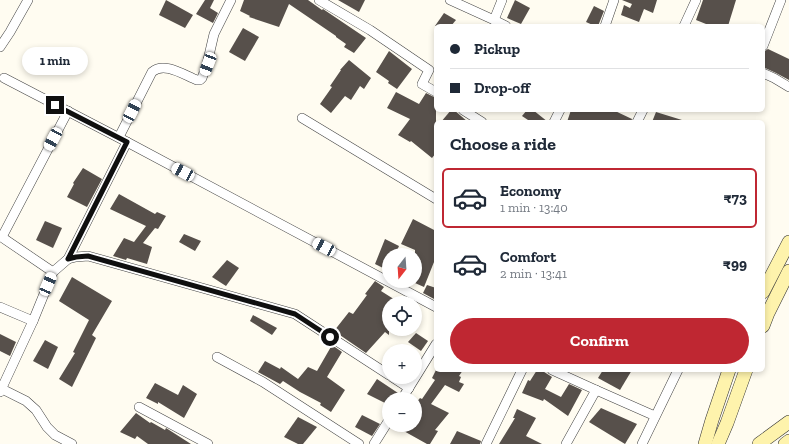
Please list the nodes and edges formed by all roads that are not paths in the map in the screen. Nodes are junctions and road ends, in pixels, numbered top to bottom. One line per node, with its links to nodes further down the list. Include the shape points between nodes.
1 (28, 0): 16 (street)
2 (231, 0): 25 (street, via 214,34 208,64 202,78 197,80 168,68 156,68)
3 (319, 0): 10 (street)
4 (338, 0): 10 (street)
5 (450, 0): 11 (street)
6 (502, 0): 11 (street)
7 (614, 0): 13 (street)
8 (696, 0): 14 (street)
9 (781, 0): 15 (street)
10 (334, 9): 20 (street, via 429,70 422,84)
11 (494, 20): 12 (street)
12 (502, 24)
13 (606, 24)
14 (685, 24)
15 (765, 41)
16 (0, 47)
17 (765, 74): 19 (street)
18 (4, 78): 21 (street)
19 (789, 87)
20 (434, 91)
21 (68, 111): 25 (street); 27 (street)
22 (467, 112): 24 (street)
23 (302, 118): 26 (street)
24 (479, 120)
25 (123, 140): 29 (street); 33 (street)
26 (434, 198)
27 (1, 237): 31 (street)
28 (789, 242): 32 (main road)
29 (68, 259): 31 (street); 39 (street, via 88,256 295,314)
30 (789, 271): 36 (main road)
31 (53, 272): 35 (street)
32 (765, 288)
33 (434, 306)
34 (0, 307): 35 (street)
35 (33, 321): 47 (street)
36 (765, 321)
37 (434, 347): 46 (street)
38 (217, 358): 57 (street, via 263,382)
39 (382, 370)
40 (521, 372): 59 (street)
41 (556, 372): 48 (street)
42 (677, 372): 51 (street)
43 (729, 372): 62 (main road)
44 (745, 372): 63 (main road)
45 (403, 384): 46 (street)
46 (409, 388): 49 (street)
47 (1, 389): 55 (street, via 26,401 36,410 47,427)
48 (596, 390): 51 (street); 60 (street)
49 (406, 392)
50 (139, 407): 56 (street)
51 (655, 416): 61 (street)
52 (789, 422): 64 (main road)
53 (382, 431): 58 (street)
54 (789, 441): 65 (main road)
55 (72, 444)
56 (208, 444)
57 (358, 444)
58 (374, 444)
59 (486, 444)
60 (566, 444)
61 (642, 444)
62 (705, 444)
63 (718, 444)
64 (759, 444)
65 (785, 444)

